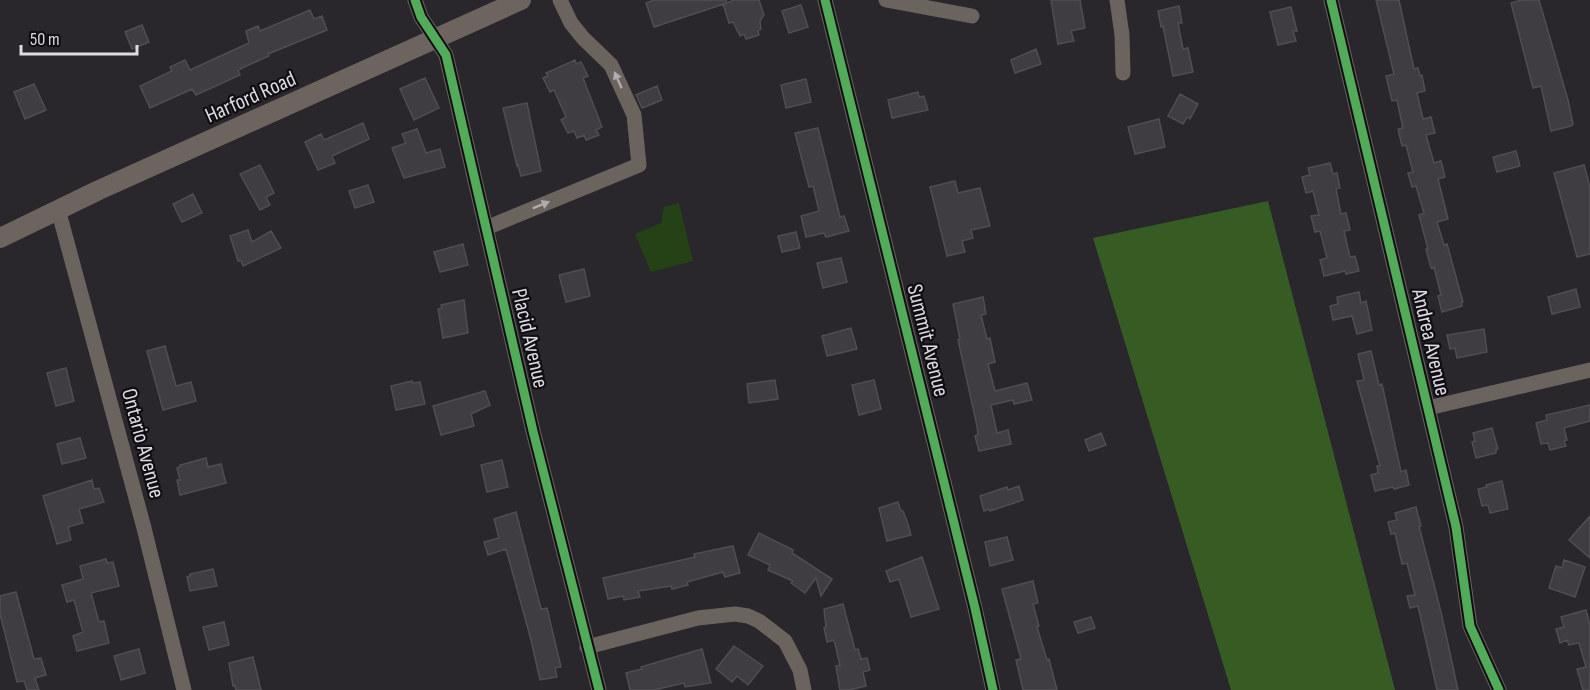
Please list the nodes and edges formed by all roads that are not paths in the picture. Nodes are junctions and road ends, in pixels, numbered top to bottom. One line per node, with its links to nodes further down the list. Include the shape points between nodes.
1 (414, 0): 9 (street, Placid Avenue)
2 (521, 0): 9 (main road, Harford Road)
3 (560, 0): 12 (street, one-way to 3, via 639,165 634,116 611,65 571,23)
4 (825, 0): 20 (street, Summit Avenue)
5 (886, 0): 8 (street)
6 (1116, 0): 10 (street)
7 (1331, 0): 15 (street, Andrea Avenue)
8 (972, 16)
9 (435, 39): 11 (main road, Harford Road); 12 (street, Placid Avenue, via 446,55)
10 (1123, 73)
11 (58, 209): 13 (main road, Harford Road); 17 (street, Ontario Avenue)
12 (486, 228): 16 (street, Placid Avenue)
13 (0, 238)
14 (1590, 370): 15 (street)
15 (1428, 408): 21 (street, Andrea Avenue, via 1456,527 1470,626)
16 (587, 647): 18 (street, Placid Avenue); 19 (street, via 698,618 748,616 785,641 800,670)
17 (184, 690)
18 (599, 690)
19 (804, 690)
20 (993, 690)
21 (1499, 690)

